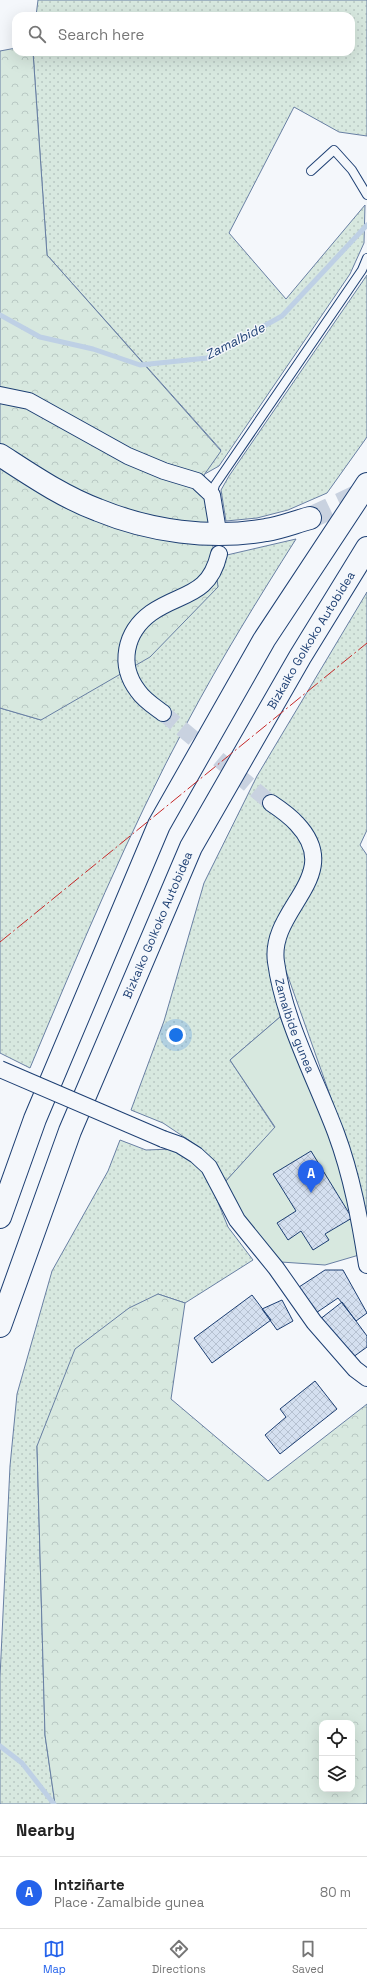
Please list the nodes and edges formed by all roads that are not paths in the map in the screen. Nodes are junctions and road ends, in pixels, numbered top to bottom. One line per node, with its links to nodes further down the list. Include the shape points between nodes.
1 (311, 171): 2 (lane, via 334,150 352,170)
2 (367, 195)
3 (367, 258): 7 (lane, via 362,270 215,485)
4 (0, 395): 7 (street, via 29,401 128,456 197,481)
5 (0, 456): 8 (main road, via 91,507 159,528 225,534 265,530)
6 (367, 484): 15 (main road, via 264,640 159,825 35,1119)
7 (212, 495): 9 (street)
8 (310, 518)
9 (217, 525)
10 (367, 548): 17 (main road, Bizkaiko Golkoko Autobidea, via 300,657 191,847 70,1131)
11 (219, 554): 12 (street, via 216,568 198,590 151,613 140,622 131,636 126,663 131,680 138,692)
12 (163, 713)
13 (271, 803): 16 (street, Zamalbide gunea, via 297,824 311,850 311,877 282,924 276,944 276,961 280,984 299,1043 337,1134 348,1169)
14 (0, 1069): 18 (street, bridge, via 180,1144 196,1155 209,1167 237,1220 276,1268 314,1322 355,1369)
15 (0, 1217)
16 (367, 1265)
17 (0, 1326)
18 (367, 1378)

